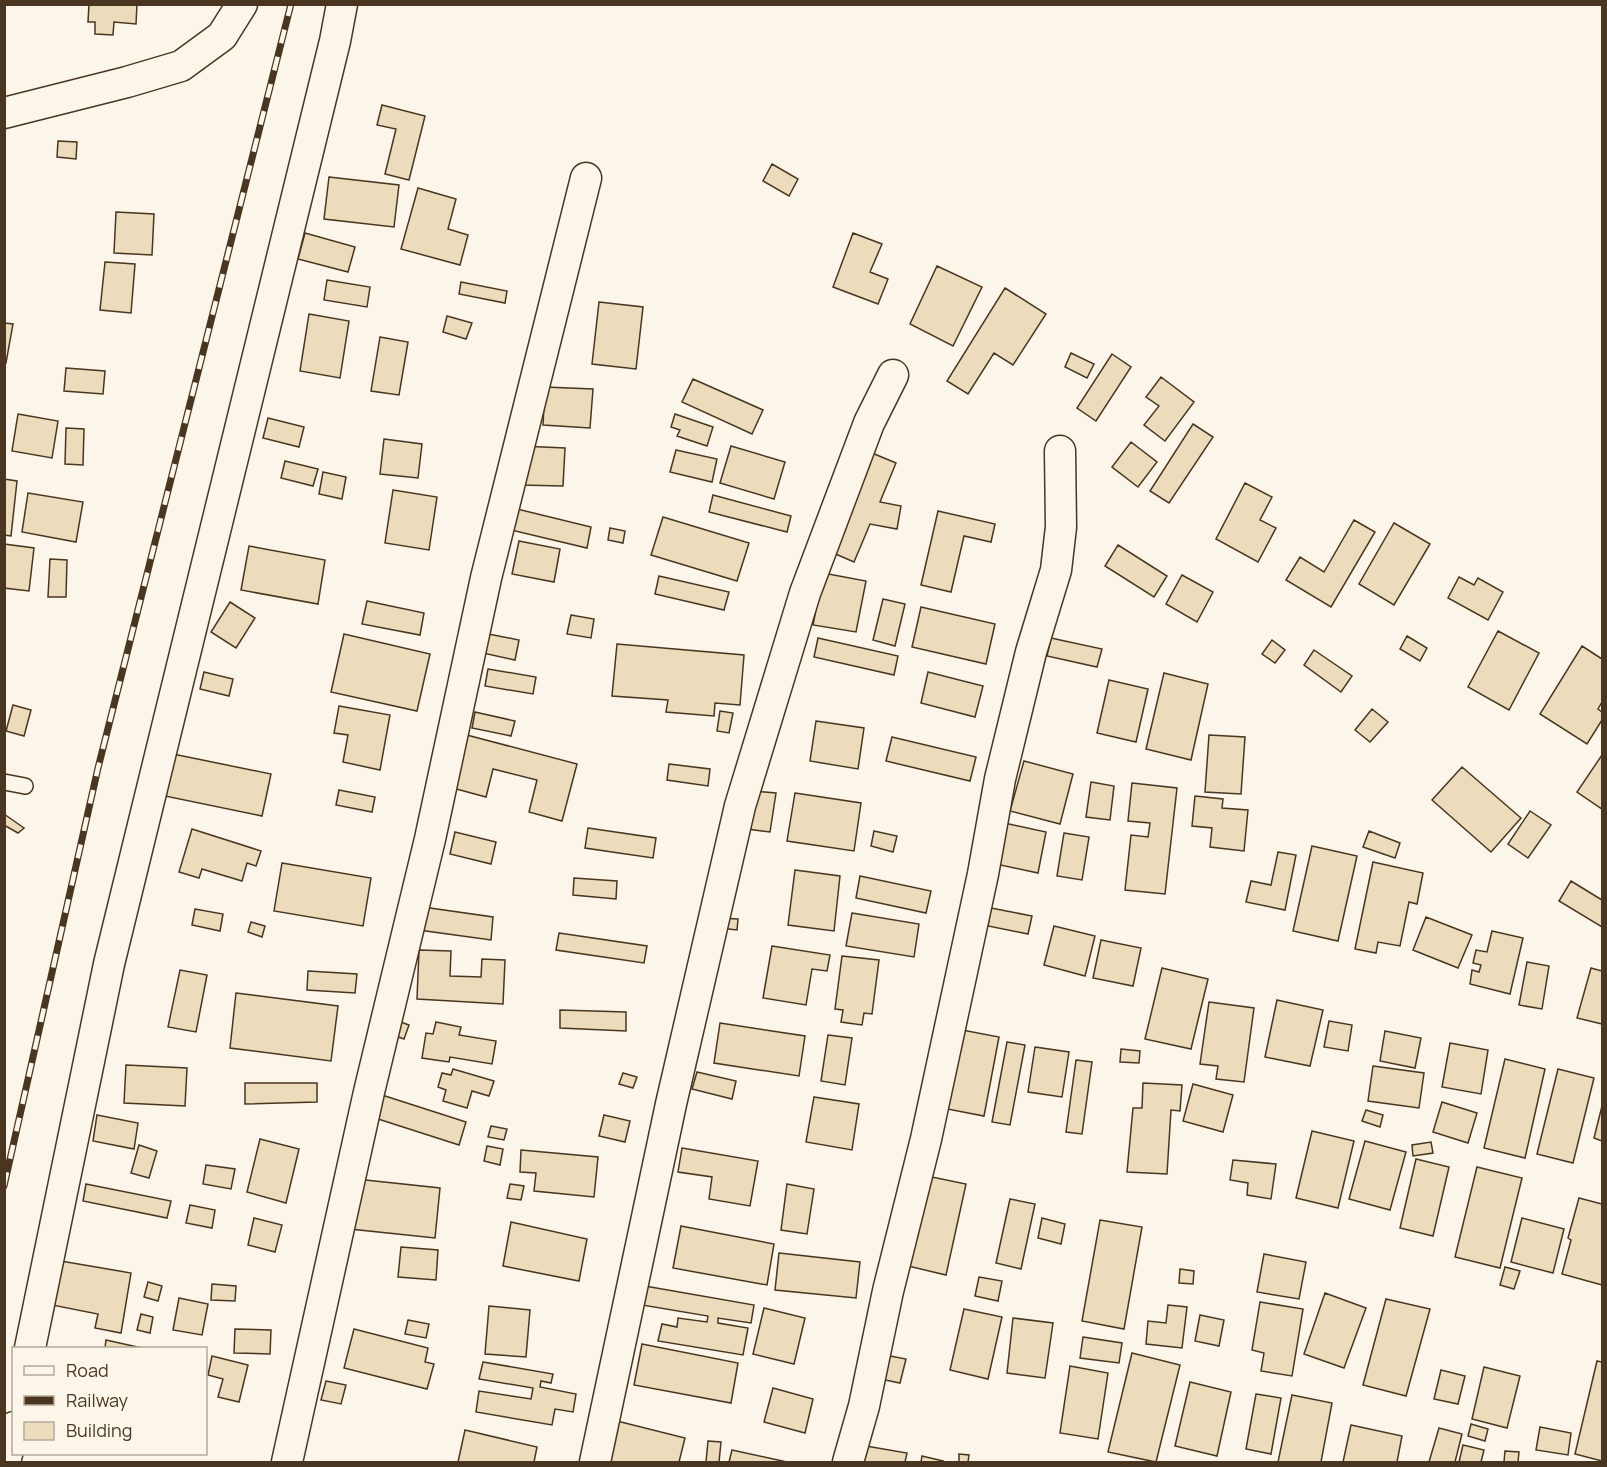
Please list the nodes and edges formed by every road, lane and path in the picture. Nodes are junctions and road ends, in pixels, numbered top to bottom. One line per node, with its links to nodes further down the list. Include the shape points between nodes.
1 (242, 4): 3 (street, via 222,36 181,66)
2 (342, 4): 9 (street, via 109,964)
3 (4, 112)
4 (586, 178): 12 (street, via 486,578)
5 (893, 375): 13 (street, via 869,423 805,593 740,806 671,1104)
6 (1060, 451): 14 (street, via 1061,527 1056,570 1000,779 927,1139)
7 (4, 782): 8 (lane)
8 (25, 786)
9 (30, 1347)
10 (12, 1434): 11 (street)
11 (5, 1462)
12 (286, 1462)
13 (596, 1462)
14 (848, 1462)

